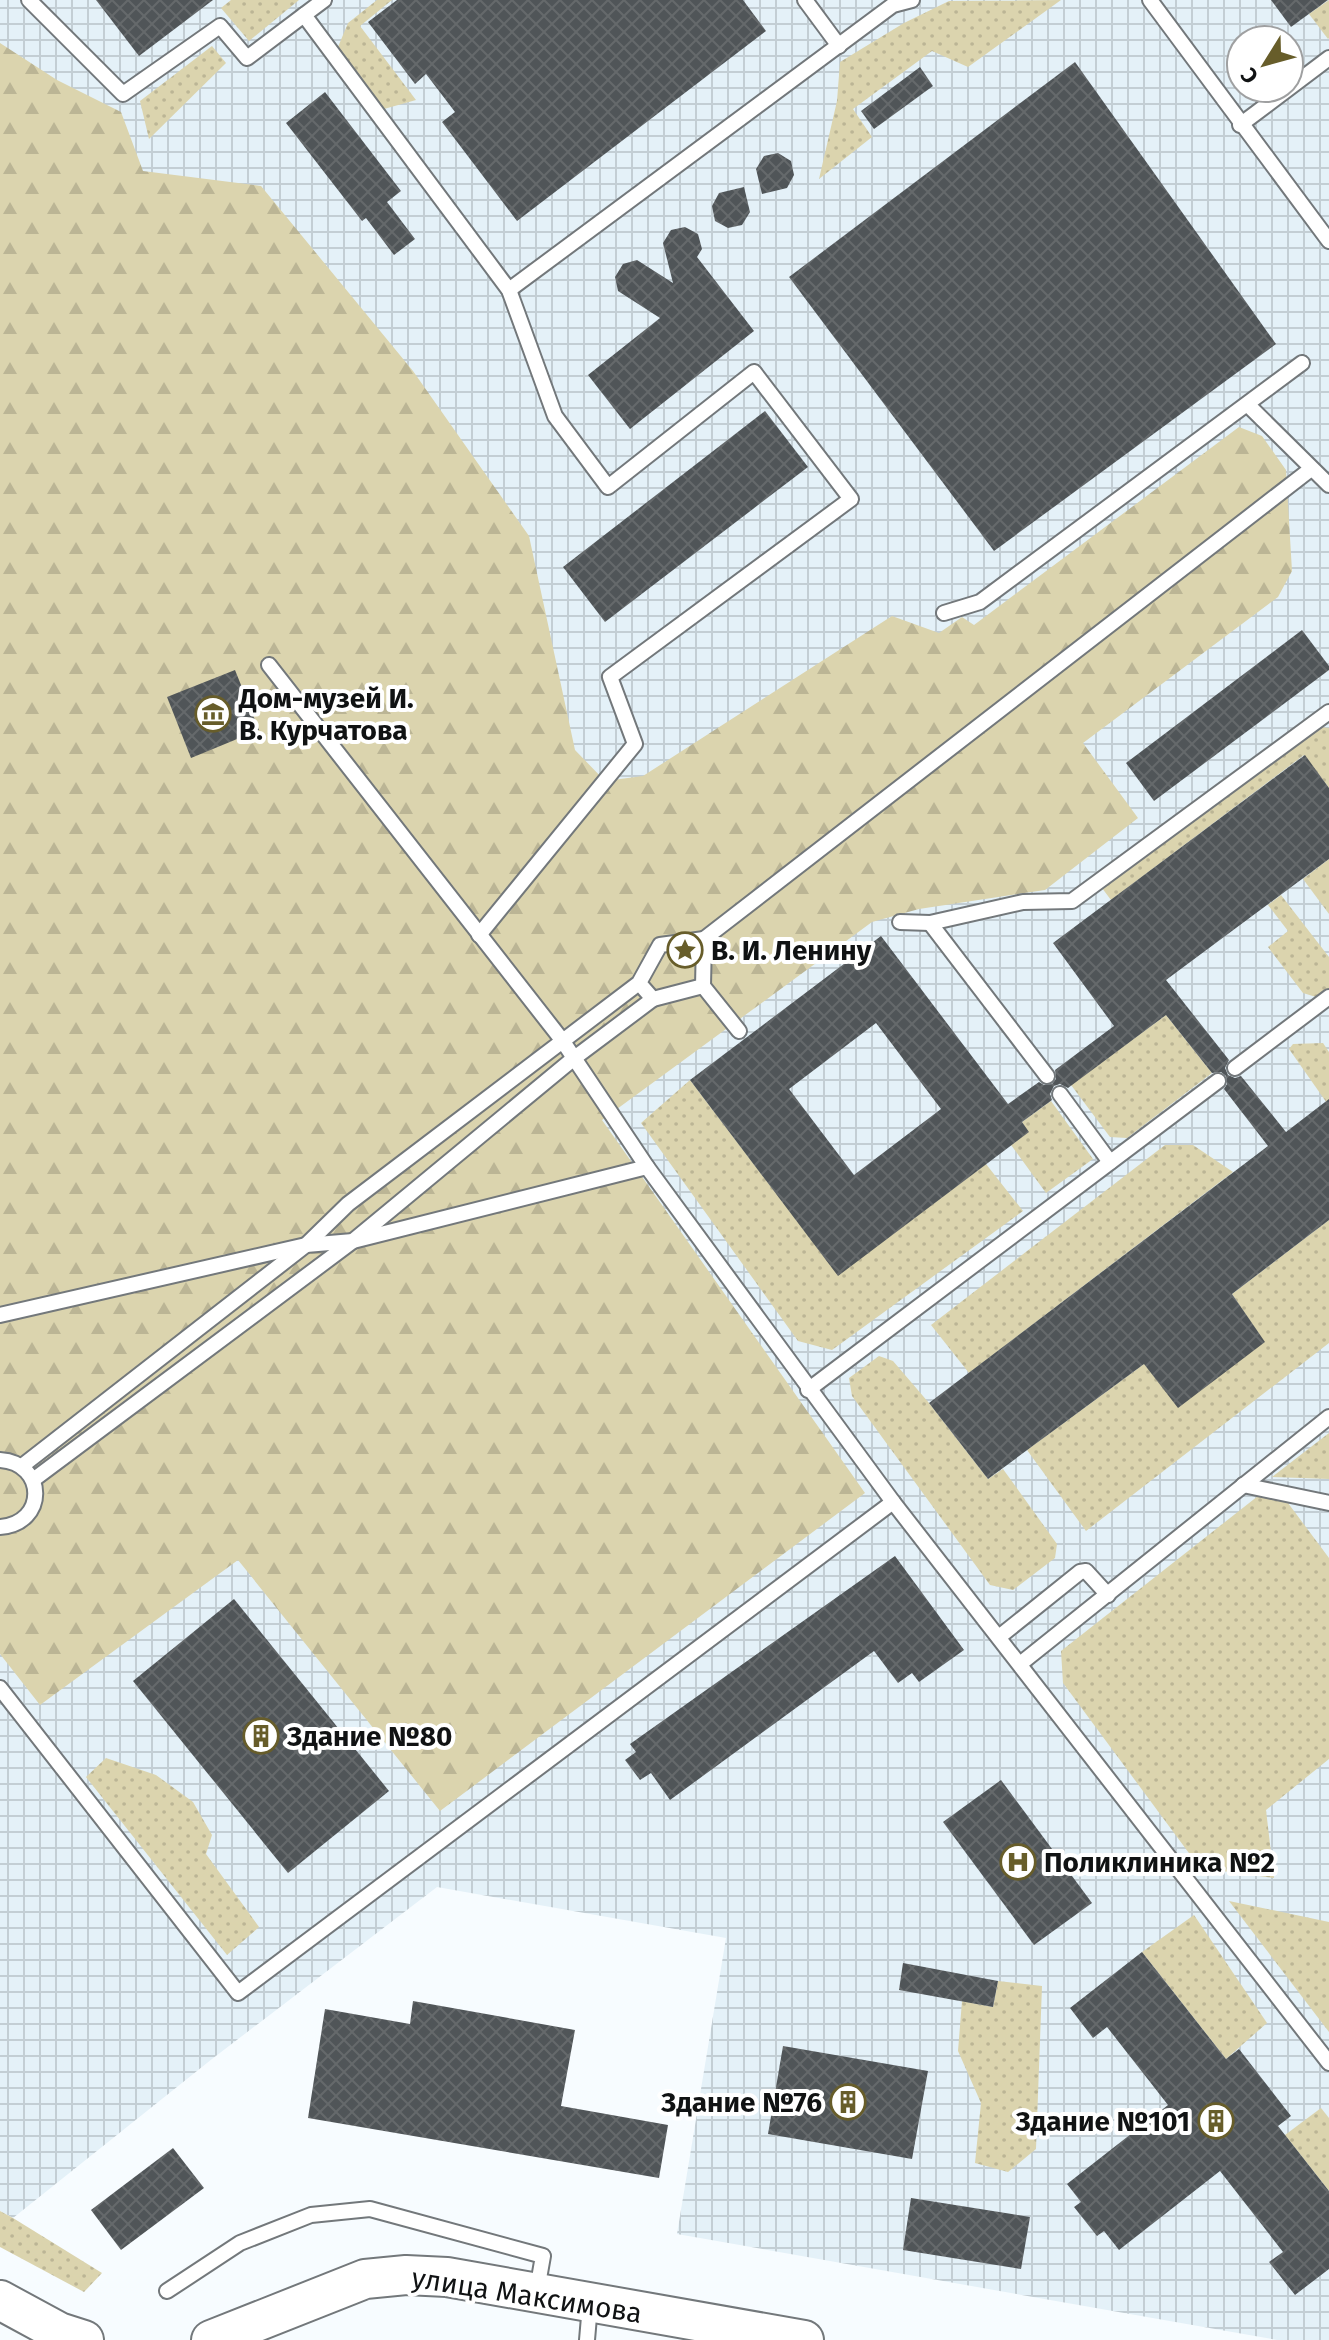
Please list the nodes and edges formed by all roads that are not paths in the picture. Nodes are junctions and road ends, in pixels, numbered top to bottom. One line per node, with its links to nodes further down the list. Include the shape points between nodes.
1 (29, 0): 6 (lane, via 123,94 220,26 247,58)
2 (324, 0): 6 (lane)
3 (805, 0): 7 (lane)
4 (912, 0): 7 (lane, via 893,5)
5 (1150, 0): 9 (lane)
6 (304, 15): 11 (lane)
7 (839, 46): 11 (lane)
8 (1329, 58): 9 (lane)
9 (1240, 125): 10 (lane)
10 (1329, 241)
11 (509, 290): 21 (lane, via 555,416 608,487 754,372 851,499 610,677 635,744)
12 (1302, 363): 13 (lane)
13 (1248, 405): 14 (lane); 16 (lane, via 980,602)
14 (1311, 469): 15 (lane); 22 (lane)
15 (1329, 485)
16 (944, 613)
17 (269, 665): 21 (lane)
18 (1329, 712): 20 (lane, via 1072,901 1023,902)
19 (900, 922): 20 (lane)
20 (930, 923): 31 (lane)
21 (479, 935): 28 (lane)
22 (704, 939): 23 (lane, via 660,945); 24 (lane)
23 (639, 983): 26 (lane); 28 (lane)
24 (703, 986): 26 (lane); 27 (lane)
25 (1329, 997): 30 (lane)
26 (653, 999): 29 (lane)
27 (739, 1031)
28 (562, 1040): 29 (lane); 37 (lane, via 348,1204)
29 (573, 1059): 35 (lane); 36 (lane)
30 (1235, 1068)
31 (1047, 1076)
32 (1218, 1081): 34 (lane)
33 (1060, 1094): 34 (lane)
34 (1110, 1162): 39 (lane)
35 (647, 1167): 36 (lane); 39 (lane)
36 (353, 1241): 37 (lane); 43 (lane)
37 (306, 1245): 38 (lane); 42 (lane)
38 (0, 1315)
39 (808, 1390): 45 (lane)
40 (1329, 1417): 44 (lane)
41 (0, 1460): 42 (lane)
42 (22, 1466): 43 (lane)
43 (33, 1480): 47 (lane, via 36,1491 30,1512 13,1526)
44 (1243, 1485): 46 (lane); 48 (lane)
45 (893, 1502): 49 (lane); 51 (lane, via 238,1993)
46 (1329, 1503)
47 (0, 1527)
48 (1108, 1595): 49 (lane, via 1086,1571 1080,1572); 50 (lane)
49 (999, 1637): 50 (lane)
50 (1020, 1664): 52 (lane)
51 (0, 1688)
52 (1329, 2063)
53 (167, 2291): 54 (lane, via 240,2243 311,2215 370,2209 543,2256)
54 (536, 2294): 56 (street, улица Максимова, via 406,2275 365,2279); 57 (street, улица Максимова)
55 (0, 2300): 58 (street)
56 (280, 2314): 59 (street, улица Максимова); 60 (street)
57 (589, 2322): 61 (street, улица Максимова)
58 (70, 2337)
59 (211, 2340)
60 (248, 2340)
61 (804, 2340)

